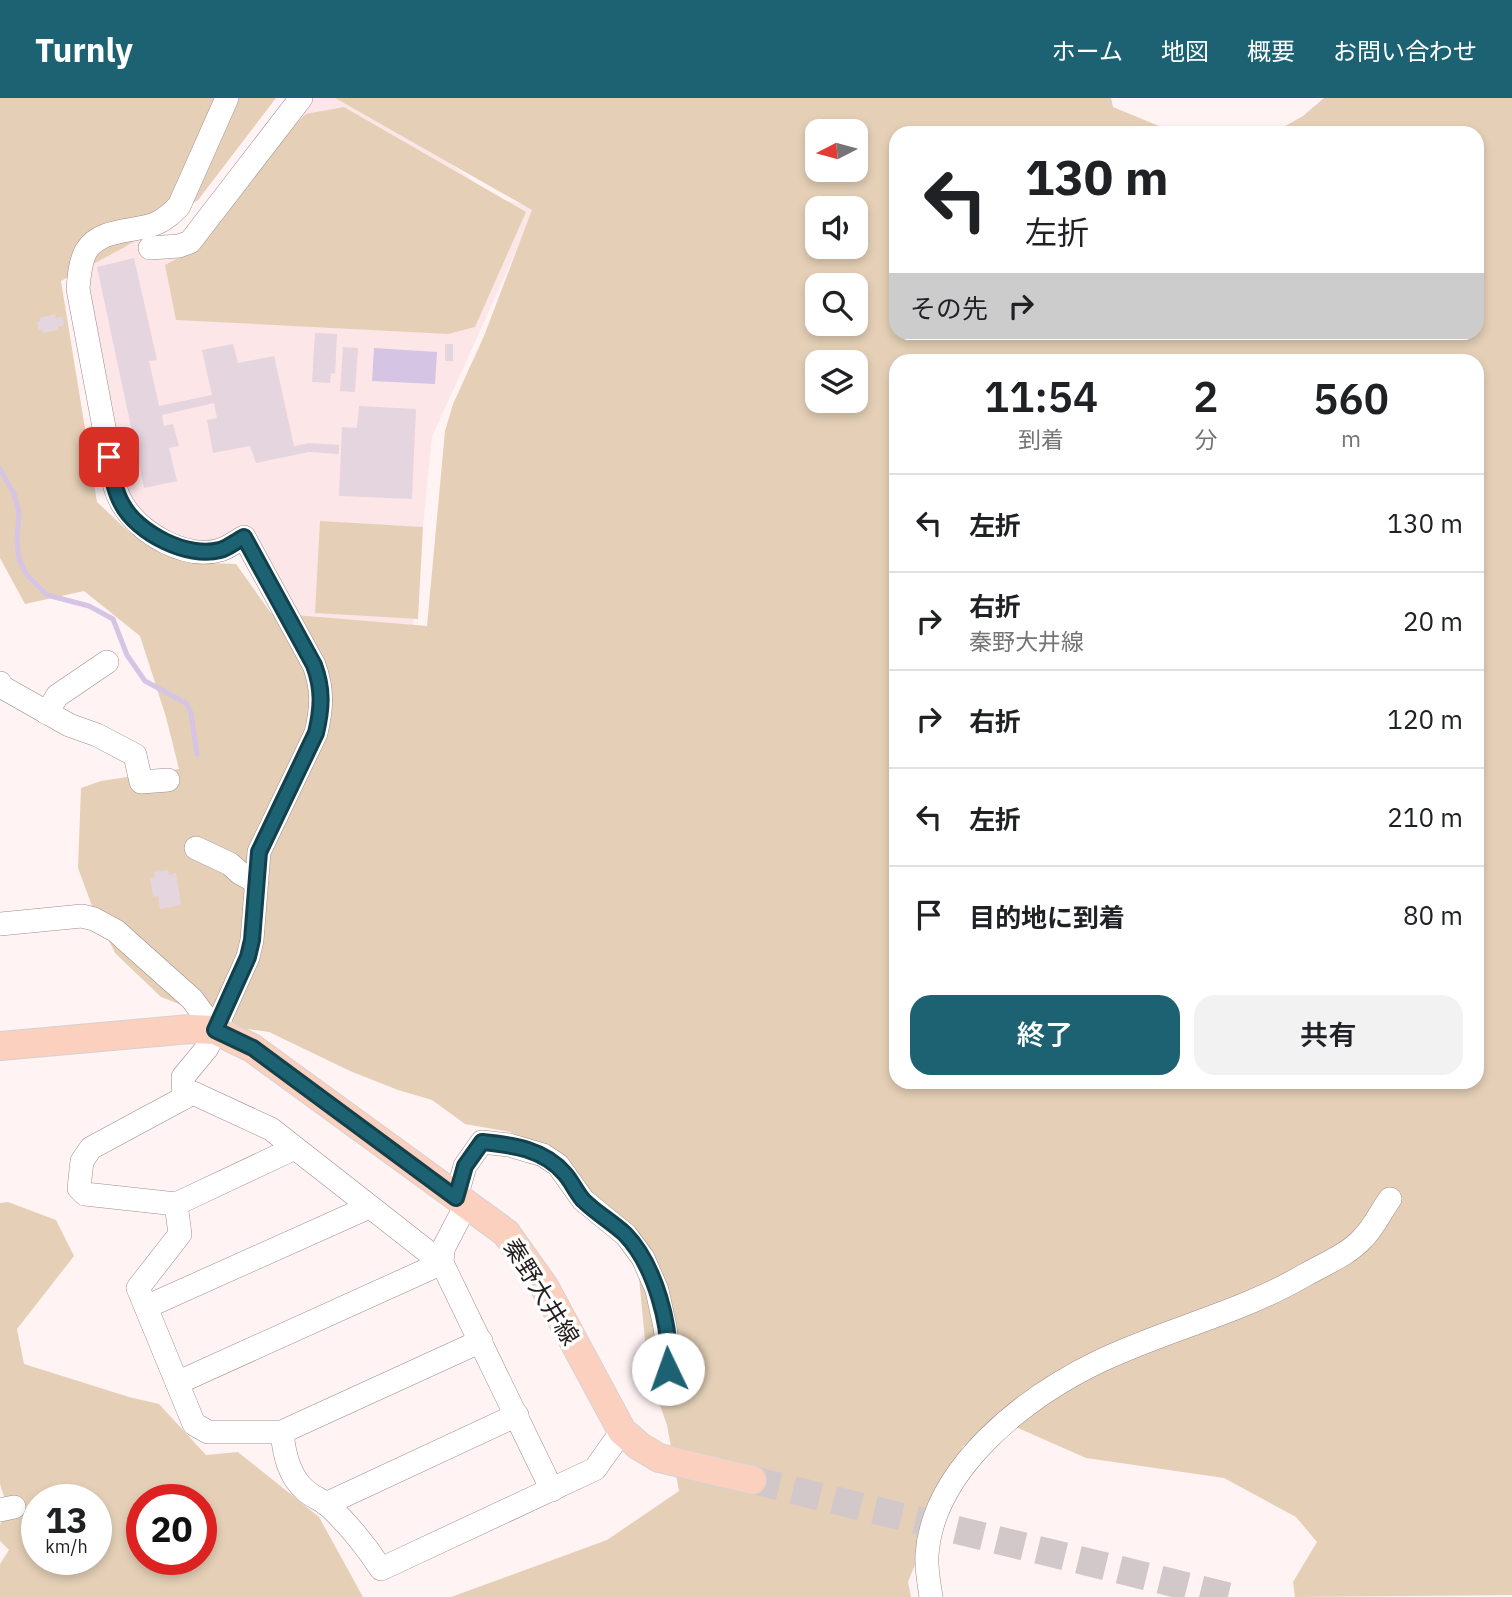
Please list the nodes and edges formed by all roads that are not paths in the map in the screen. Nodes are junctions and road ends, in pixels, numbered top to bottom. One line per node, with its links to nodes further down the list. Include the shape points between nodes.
1 (227, 98): 3 (street, via 179,206)
2 (301, 98): 3 (street, via 190,242)
3 (149, 245): 9 (street, via 115,232 100,238 87,250 78,289 111,471 122,504 136,522 184,550 221,550 244,537 320,681 316,733 263,839)
4 (107, 662): 6 (street, via 57,696)
5 (1, 686): 6 (street)
6 (47, 713): 7 (street, via 135,755 141,782)
7 (169, 780)
8 (195, 848): 9 (street)
9 (256, 882): 11 (street, via 248,957)
10 (0, 924): 11 (street, via 82,916 94,919 116,931 192,999)
11 (215, 1030): 12 (main road, 秦野大井線); 13 (street, via 207,1048 183,1077); 16 (main road, 秦野大井線, via 253,1048)
12 (0, 1046)
13 (184, 1098): 14 (street, via 193,1093 271,1129); 17 (street, via 91,1148 82,1161 79,1188 85,1194)
14 (295, 1148): 17 (street); 18 (street)
15 (1390, 1199): 30 (street, via 1363,1238 1335,1259 1279,1290 1102,1360 1065,1378 1018,1413 977,1449 941,1501 927,1556)
16 (461, 1201): 19 (street); 22 (street, via 465,1166 482,1142 529,1150 558,1165 583,1200 626,1235 643,1258 662,1310); 25 (main road, 秦野大井線, via 506,1233 545,1288)
17 (176, 1204): 20 (street, via 180,1234 138,1287)
18 (369, 1207): 19 (street); 20 (street)
19 (442, 1263): 21 (street); 23 (street)
20 (146, 1307): 23 (street)
21 (481, 1341): 24 (street); 26 (street)
22 (670, 1374)
23 (177, 1383): 26 (street, via 194,1424 208,1432)
24 (517, 1415): 28 (street); 29 (street)
25 (622, 1431): 27 (main road, 秦野大井線, via 659,1458); 28 (street, via 596,1469)
26 (282, 1433): 29 (street, via 284,1455 295,1477)
27 (752, 1480)
28 (552, 1490): 29 (street, via 381,1569)
29 (326, 1504)
30 (931, 1597)

